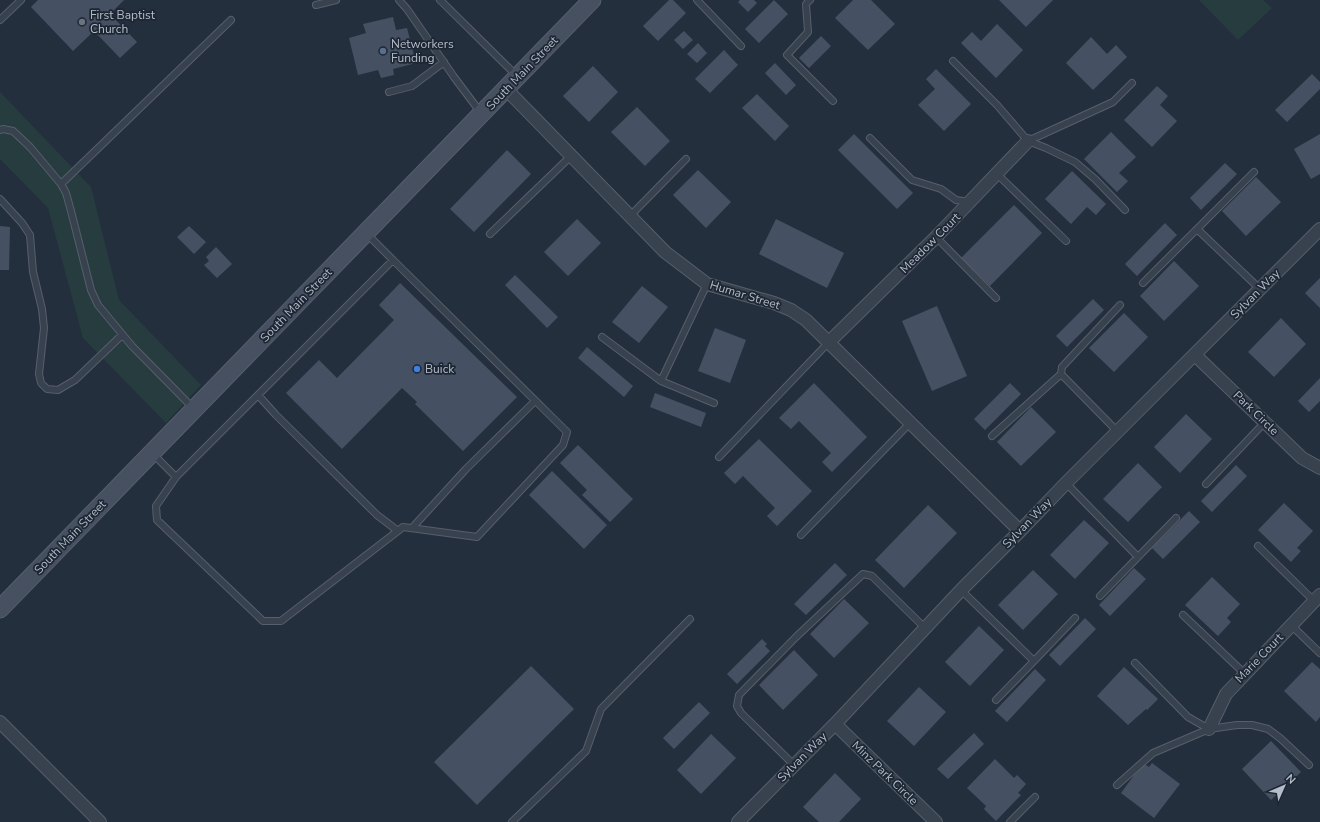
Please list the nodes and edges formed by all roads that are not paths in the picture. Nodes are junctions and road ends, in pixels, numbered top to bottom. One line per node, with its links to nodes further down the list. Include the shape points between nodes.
1 (21, 0): 9 (lane)
2 (336, 0): 8 (lane)
3 (399, 0): 13 (lane)
4 (440, 0): 14 (lane)
5 (592, 0): 14 (main road, South Main Street)
6 (698, 0): 11 (lane)
7 (810, 0): 18 (lane, via 806,4 808,32 787,55)
8 (316, 5)
9 (0, 20)
10 (231, 20): 27 (lane)
11 (741, 46)
12 (953, 61): 22 (lane, via 997,105)
13 (444, 62): 17 (lane, via 412,86); 19 (lane)
14 (518, 77): 16 (main road, South Main Street)
15 (1132, 83): 22 (lane, via 1113,102)
16 (506, 90): 19 (main road, South Main Street); 23 (street, Humar Street)
17 (389, 92)
18 (833, 101)
19 (482, 114): 34 (main road, South Main Street)
20 (0, 130): 27 (lane, via 13,131)
21 (870, 138): 29 (lane, via 912,180 941,189 956,200)
22 (1028, 141): 26 (street, Meadow Court); 30 (lane, via 1075,162)
23 (571, 156): 31 (street, Humar Street); 35 (lane)
24 (686, 159): 31 (lane)
25 (1254, 172): 32 (lane)
26 (997, 174): 29 (street, Meadow Court); 37 (lane)
27 (61, 184): 44 (lane, via 66,193 91,290 98,306)
28 (0, 199): 44 (lane, via 30,235 33,272 43,322 39,374 41,383 47,389 58,390 75,380)
29 (970, 202): 36 (street, Meadow Court)
30 (1125, 210)
31 (630, 216): 39 (street, Humar Street, via 665,252)
32 (1197, 229): 40 (lane); 41 (lane)
33 (1320, 229): 41 (street, Sylvan Way)
34 (366, 233): 38 (lane); 53 (main road, South Main Street)
35 (490, 234)
36 (936, 237): 42 (lane); 46 (street, Meadow Court)
37 (1066, 241)
38 (393, 260): 50 (lane); 51 (lane)
39 (707, 284): 46 (street, Humar Street, via 791,310 806,320); 49 (lane)
40 (1143, 284)
41 (1260, 289): 47 (street, Sylvan Way)
42 (996, 298)
43 (1120, 305): 48 (lane, via 1062,366)
44 (122, 335): 53 (lane)
45 (602, 337): 49 (lane)
46 (829, 342): 55 (street, Humar Street); 59 (lane)
47 (1195, 355): 54 (street, Park Circle); 56 (street, Sylvan Way)
48 (1061, 374): 56 (lane); 57 (lane)
49 (661, 381): 52 (lane)
50 (258, 395): 61 (lane); 66 (lane, via 377,515)
51 (535, 401): 65 (lane, via 466,469); 65 (lane, via 567,432 563,445 477,537)
52 (714, 403)
53 (194, 409): 58 (main road, South Main Street)
54 (1265, 422): 60 (street, Park Circle, via 1302,458); 63 (lane)
55 (910, 423): 67 (street, Humar Street); 68 (lane)
56 (1117, 432): 62 (street, Sylvan Way)
57 (992, 436)
58 (151, 453): 61 (lane); 74 (main road, South Main Street)
59 (719, 458)
60 (1320, 468)
61 (176, 477): 66 (lane, via 156,506 157,520 263,621 281,621)
62 (1066, 483): 67 (street, Sylvan Way); 70 (lane)
63 (1206, 484)
64 (1176, 518): 70 (lane)
65 (412, 528): 66 (lane, via 403,527)
66 (398, 531)
67 (1020, 531): 71 (street, Sylvan Way)
68 (801, 535)
69 (1258, 546): 73 (lane)
70 (1138, 557): 72 (lane)
71 (961, 590): 79 (street, Sylvan Way); 81 (lane)
72 (1100, 596)
73 (1317, 598): 78 (street, Marie Court)
74 (0, 609)
75 (1182, 615): 83 (lane)
76 (1075, 618): 81 (lane)
77 (690, 619): 93 (lane, via 601,709 586,751)
78 (1291, 625): 80 (lane); 83 (street, Marie Court)
79 (925, 628): 86 (street, Sylvan Way); 88 (lane, via 872,576 863,574 739,695 737,706 741,713)
80 (1320, 653)
81 (1034, 661): 84 (lane)
82 (1135, 663): 87 (lane, via 1188,717)
83 (1245, 674): 87 (street, Marie Court, via 1226,694)
84 (996, 700)
85 (0, 722): 92 (street)
86 (834, 724): 88 (street, Sylvan Way); 95 (street, Minz Park Circle)
87 (1209, 729): 89 (lane, via 1237,725 1268,729); 90 (lane, via 1153,753)
88 (794, 765): 94 (street, Sylvan Way)
89 (1309, 765)
90 (1117, 785)
91 (1035, 797): 96 (lane)
92 (100, 822)
93 (512, 822)
94 (738, 822)
95 (936, 822)
96 (1010, 822)

